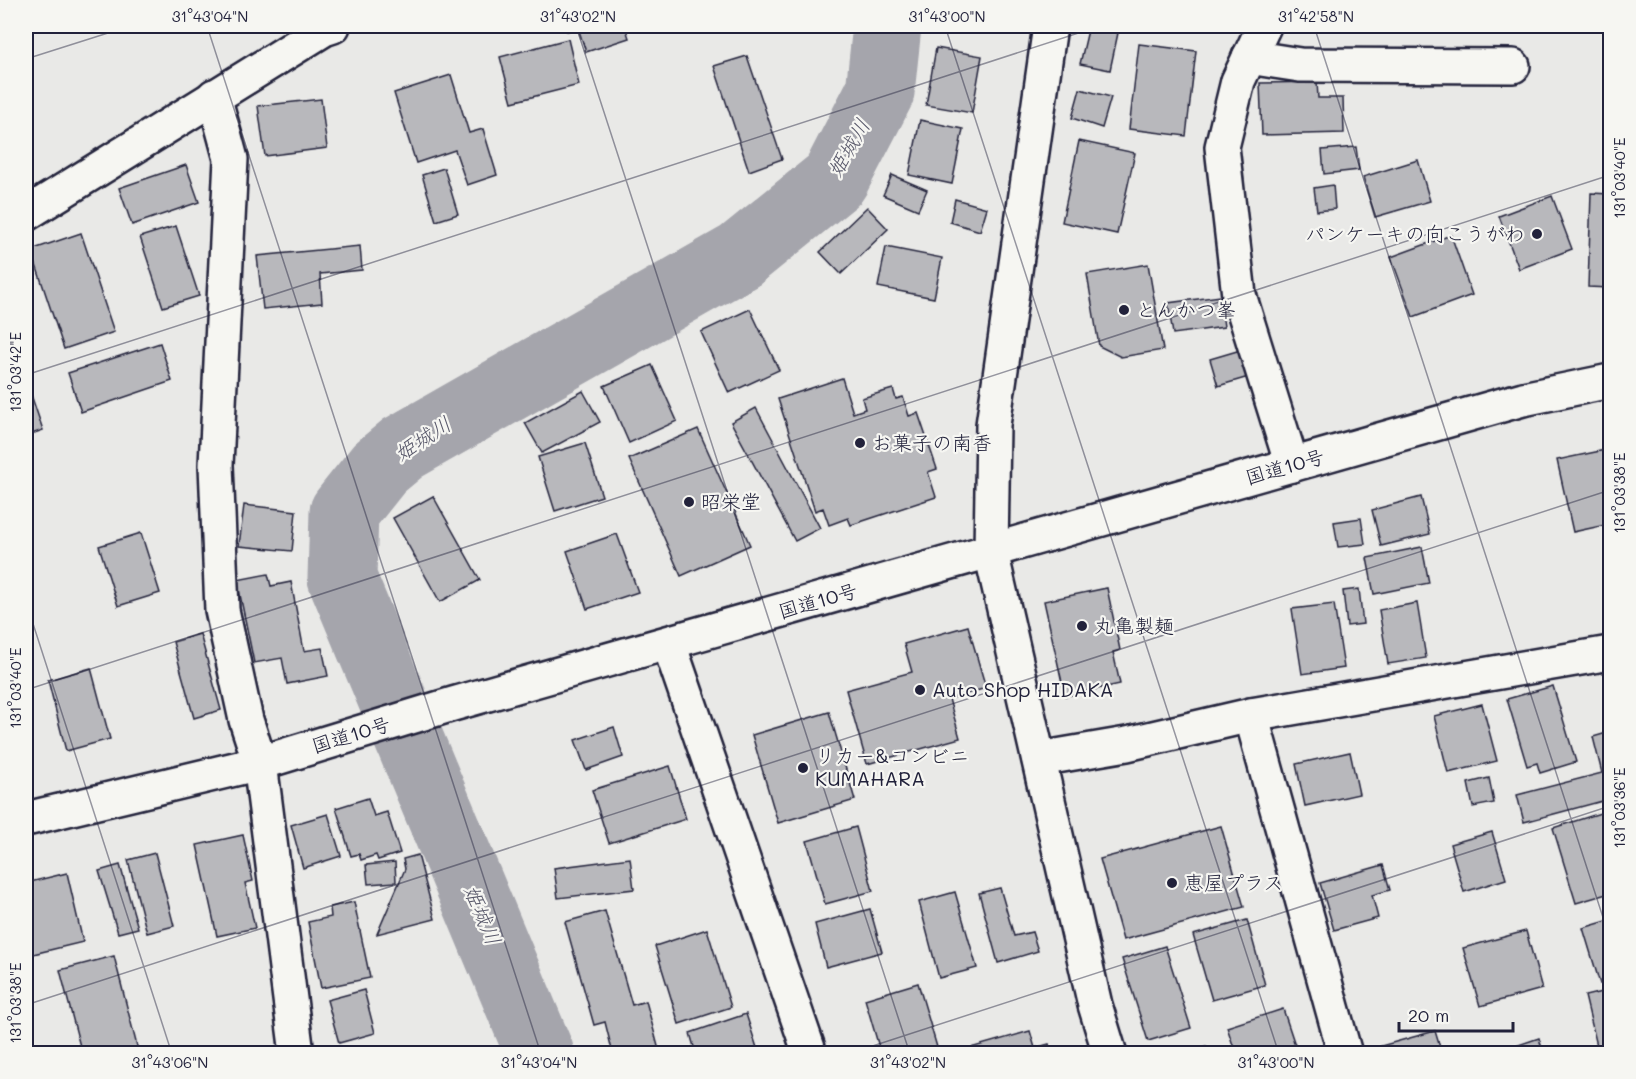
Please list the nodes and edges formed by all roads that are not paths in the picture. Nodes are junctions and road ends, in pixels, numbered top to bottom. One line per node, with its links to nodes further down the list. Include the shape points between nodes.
1 (333, 26): 6 (main road)
2 (1050, 26): 10 (main road, via 993,425)
3 (1264, 26): 4 (main road)
4 (1249, 57): 5 (main road, via 1300,65); 9 (main road, via 1238,81 1222,147 1239,295)
5 (1513, 66)
6 (214, 96): 7 (main road); 15 (main road, via 231,159 216,465 222,610 246,720)
7 (26, 214)
8 (1611, 381): 9 (main road, 国道10号, via 1523,399)
9 (1292, 465): 10 (main road, 国道10号)
10 (991, 552): 11 (main road, 国道10号); 14 (main road)
11 (669, 644): 15 (main road, 国道10号); 18 (main road)
12 (1611, 653): 13 (main road)
13 (1251, 715): 14 (main road, via 1127,744); 20 (main road)
14 (1039, 759): 19 (main road, via 1095,1005)
15 (260, 763): 16 (main road, 国道10号); 17 (main road)
16 (26, 819)
17 (297, 1053)
18 (810, 1053)
19 (1110, 1053)
20 (1345, 1053)

